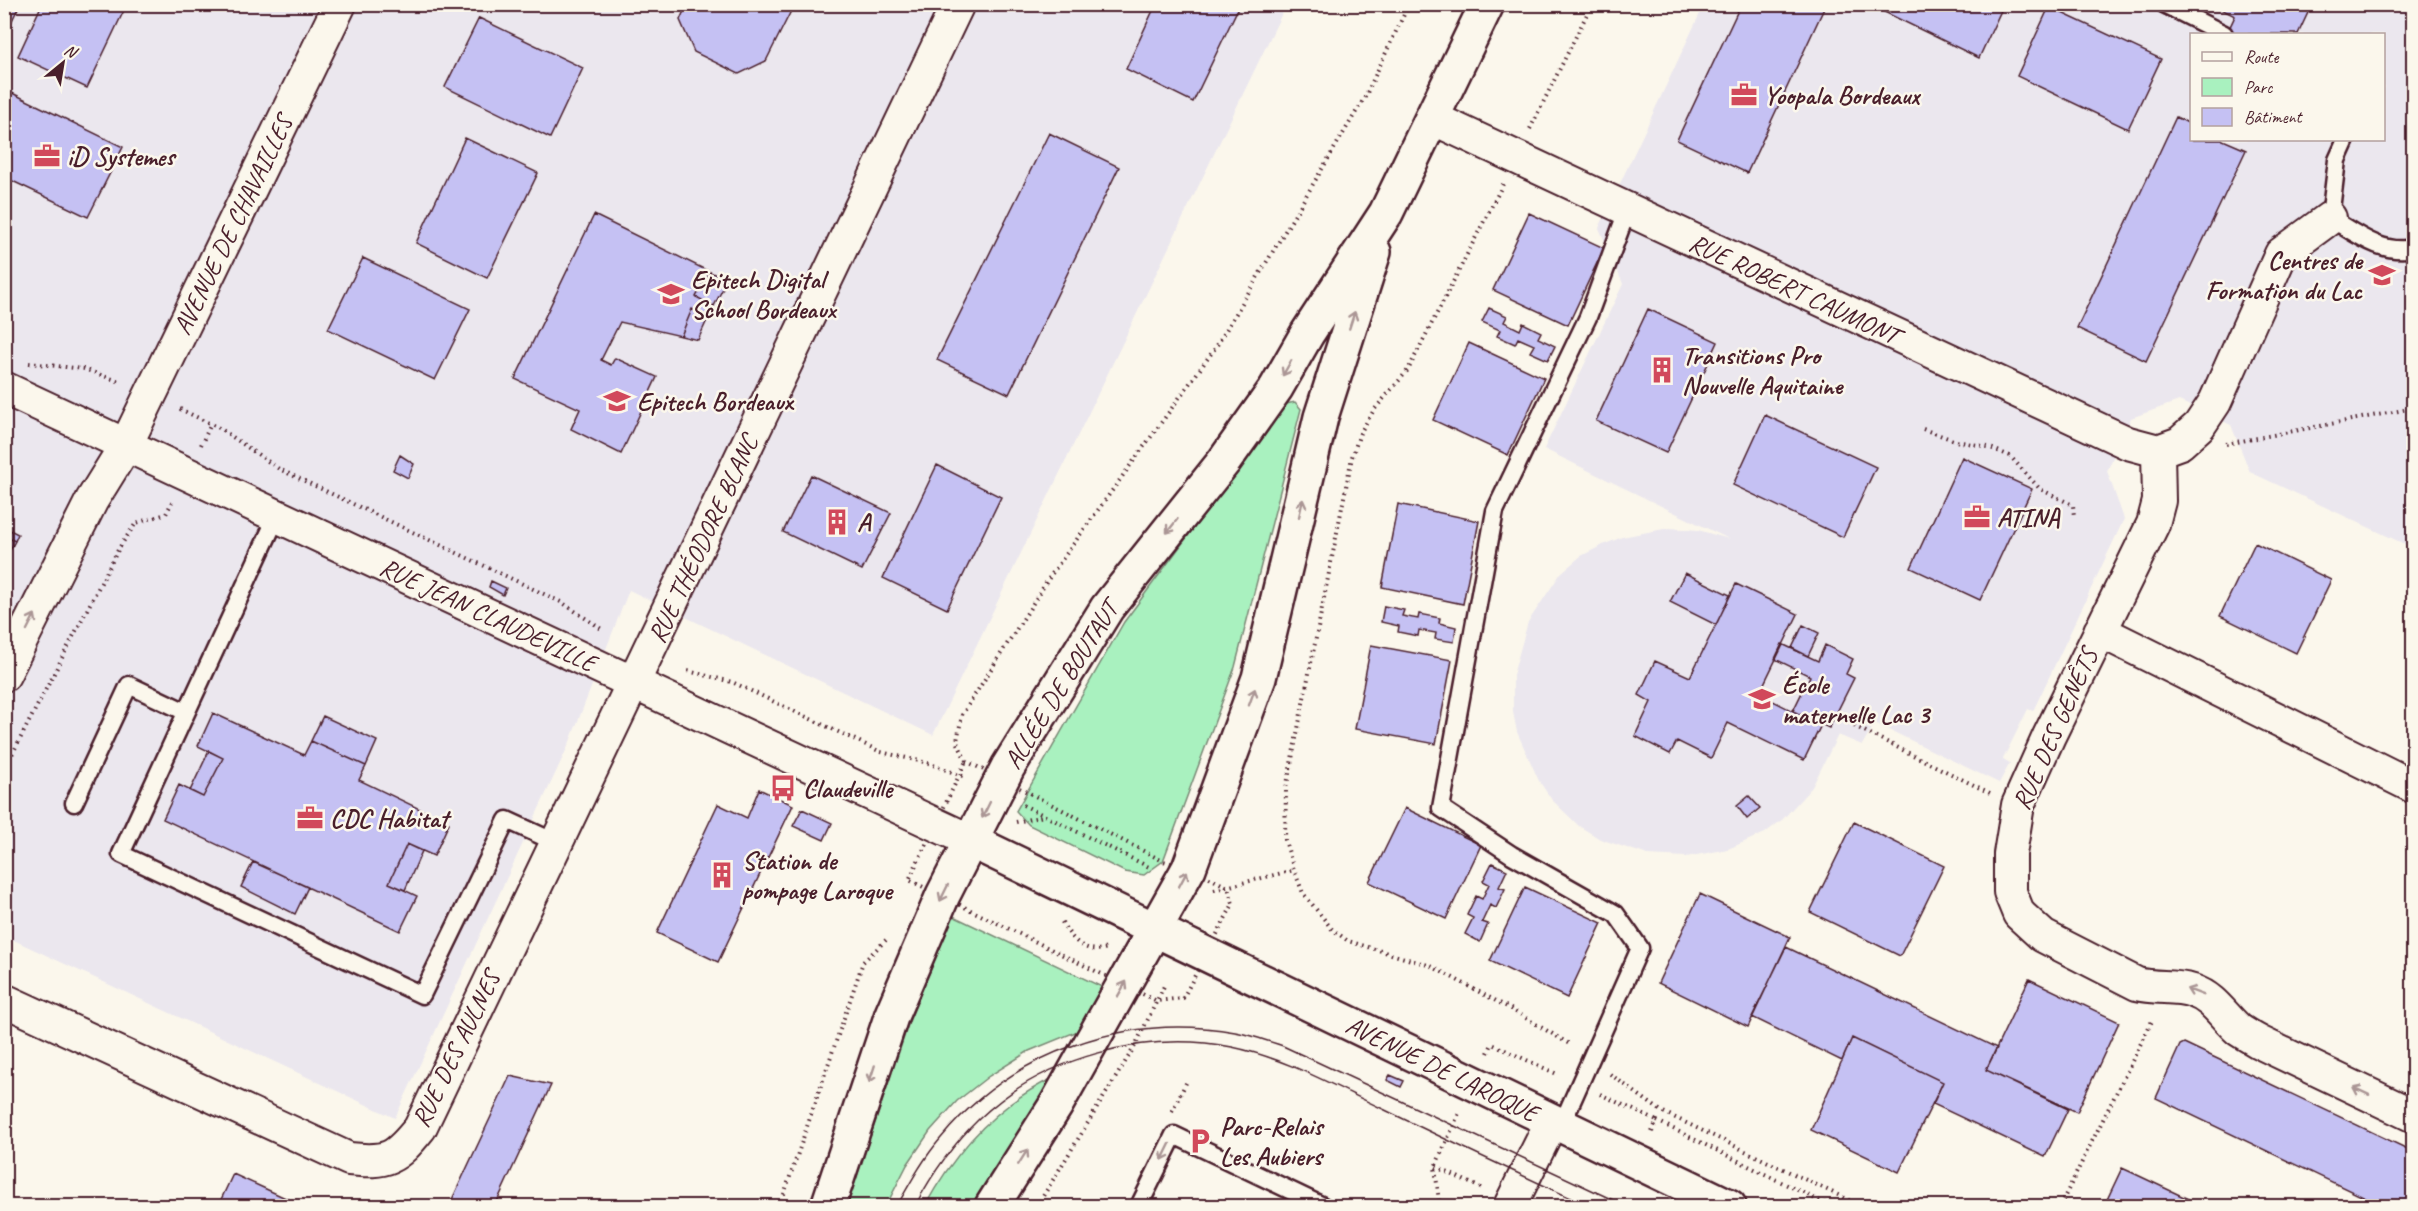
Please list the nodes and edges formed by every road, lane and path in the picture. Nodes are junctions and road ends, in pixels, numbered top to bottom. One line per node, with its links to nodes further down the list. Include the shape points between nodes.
1 (340, 4): 17 (street, AVENUE DE CHAVAILLES)
2 (958, 4): 27 (street, RUE THÉODORE BLANC)
3 (1409, 4): 32 (path, via 1365,97 1216,347 1051,575 962,715 957,741)
4 (1487, 4): 8 (main road, ALLÉE DE BOUTAUT)
5 (1592, 4): 10 (path)
6 (2164, 4): 7 (lane)
7 (2222, 33)
8 (1432, 118): 10 (street, RUE ROBERT CAUMONT); 12 (main road, ALLÉE DE BOUTAUT)
9 (2346, 141): 13 (lane, via 2337,160)
10 (1517, 158): 11 (street, RUE ROBERT CAUMONT); 41 (path, via 1408,370 1374,410 1352,457 1286,789 1285,840 1294,870 1200,892)
11 (1627, 211): 22 (street, RUE ROBERT CAUMONT, via 2128,443); 47 (lane, via 1588,317 1495,512 1441,808 1512,855 1616,914 1640,948)
12 (1386, 213): 39 (main road, ALLÉE DE BOUTAUT, one-way to 39, via 1225,460 1107,608 1008,768); 41 (main road, ALLÉE DE BOUTAUT, one-way to 12, via 1259,678 1321,417)
13 (2330, 219): 14 (lane, via 2382,248 2398,252); 22 (street, via 2281,254 2215,402 2199,426)
14 (2414, 248)
15 (22, 361): 17 (path, via 84,369)
16 (4, 388): 21 (street, RUE JEAN CLAUDEVILLE)
17 (151, 395): 19 (path); 21 (street, AVENUE DE CHAVAILLES)
18 (2414, 408): 22 (path, via 2237,440 2206,451)
19 (211, 424): 23 (path); 27 (path, via 279,469 563,603)
20 (1923, 429): 25 (path, via 2010,456 2040,489 2073,505)
21 (126, 445): 23 (street, RUE JEAN CLAUDEVILLE); 28 (street, one-way to 21, via 92,500)
22 (2169, 447): 26 (street, RUE DES GENÊTS, via 2153,524)
23 (187, 474): 24 (street, RUE JEAN CLAUDEVILLE); 33 (path, via 166,514 136,523 119,548)
24 (277, 516): 29 (street, RUE JEAN CLAUDEVILLE); 30 (lane)
25 (2074, 517)
26 (2100, 631): 35 (street, RUE DES GENÊTS); 37 (street, RUE DES GENÊTS)
27 (648, 656): 29 (street, RUE THÉODORE BLANC); 34 (path, via 673,667 732,682 881,752)
28 (4, 675)
29 (634, 683): 39 (street, RUE JEAN CLAUDEVILLE); 40 (street, RUE DES AULNES)
30 (186, 712): 36 (lane, via 129,685); 40 (lane, via 121,854 422,995 507,820)
31 (1854, 726): 37 (path)
32 (966, 761)
33 (4, 770)
34 (960, 775)
35 (2414, 787)
36 (74, 803)
37 (2018, 807): 43 (street, RUE DES GENÊTS, via 2010,892 2019,914 2043,936 2131,981 2153,988)
38 (1045, 816): 41 (path)
39 (971, 841): 42 (main road, AVENUE DE LAROQUE); 50 (main road, ALLÉE DE BOUTAUT, one-way to 50, via 943,895 892,1014)
40 (557, 843): 44 (street, RUE DES AULNES, via 420,1128 404,1148 379,1162 349,1159)
41 (1181, 883): 42 (main road, ALLÉE DE BOUTAUT)
42 (1156, 931): 47 (main road, AVENUE DE LAROQUE); 51 (main road, ALLÉE DE BOUTAUT, one-way to 42, via 1056,1105)
43 (2168, 987): 46 (street, RUE DES GENÊTS, one-way to 43, via 2259,1042 2239,1030 2210,999 2195,991); 56 (path)
44 (4, 1000)
45 (1187, 1081): 48 (path, via 1170,1115)
46 (2414, 1116)
47 (1556, 1124): 49 (street); 55 (main road, AVENUE DE LAROQUE)
48 (1174, 1135): 52 (lane, one-way to 52); 53 (lane)
49 (1511, 1204): 54 (path, via 1435,1167)
50 (828, 1206)
51 (992, 1206)
52 (1139, 1206)
53 (1323, 1206)
54 (1437, 1206)
55 (1729, 1206)
56 (2060, 1206)

